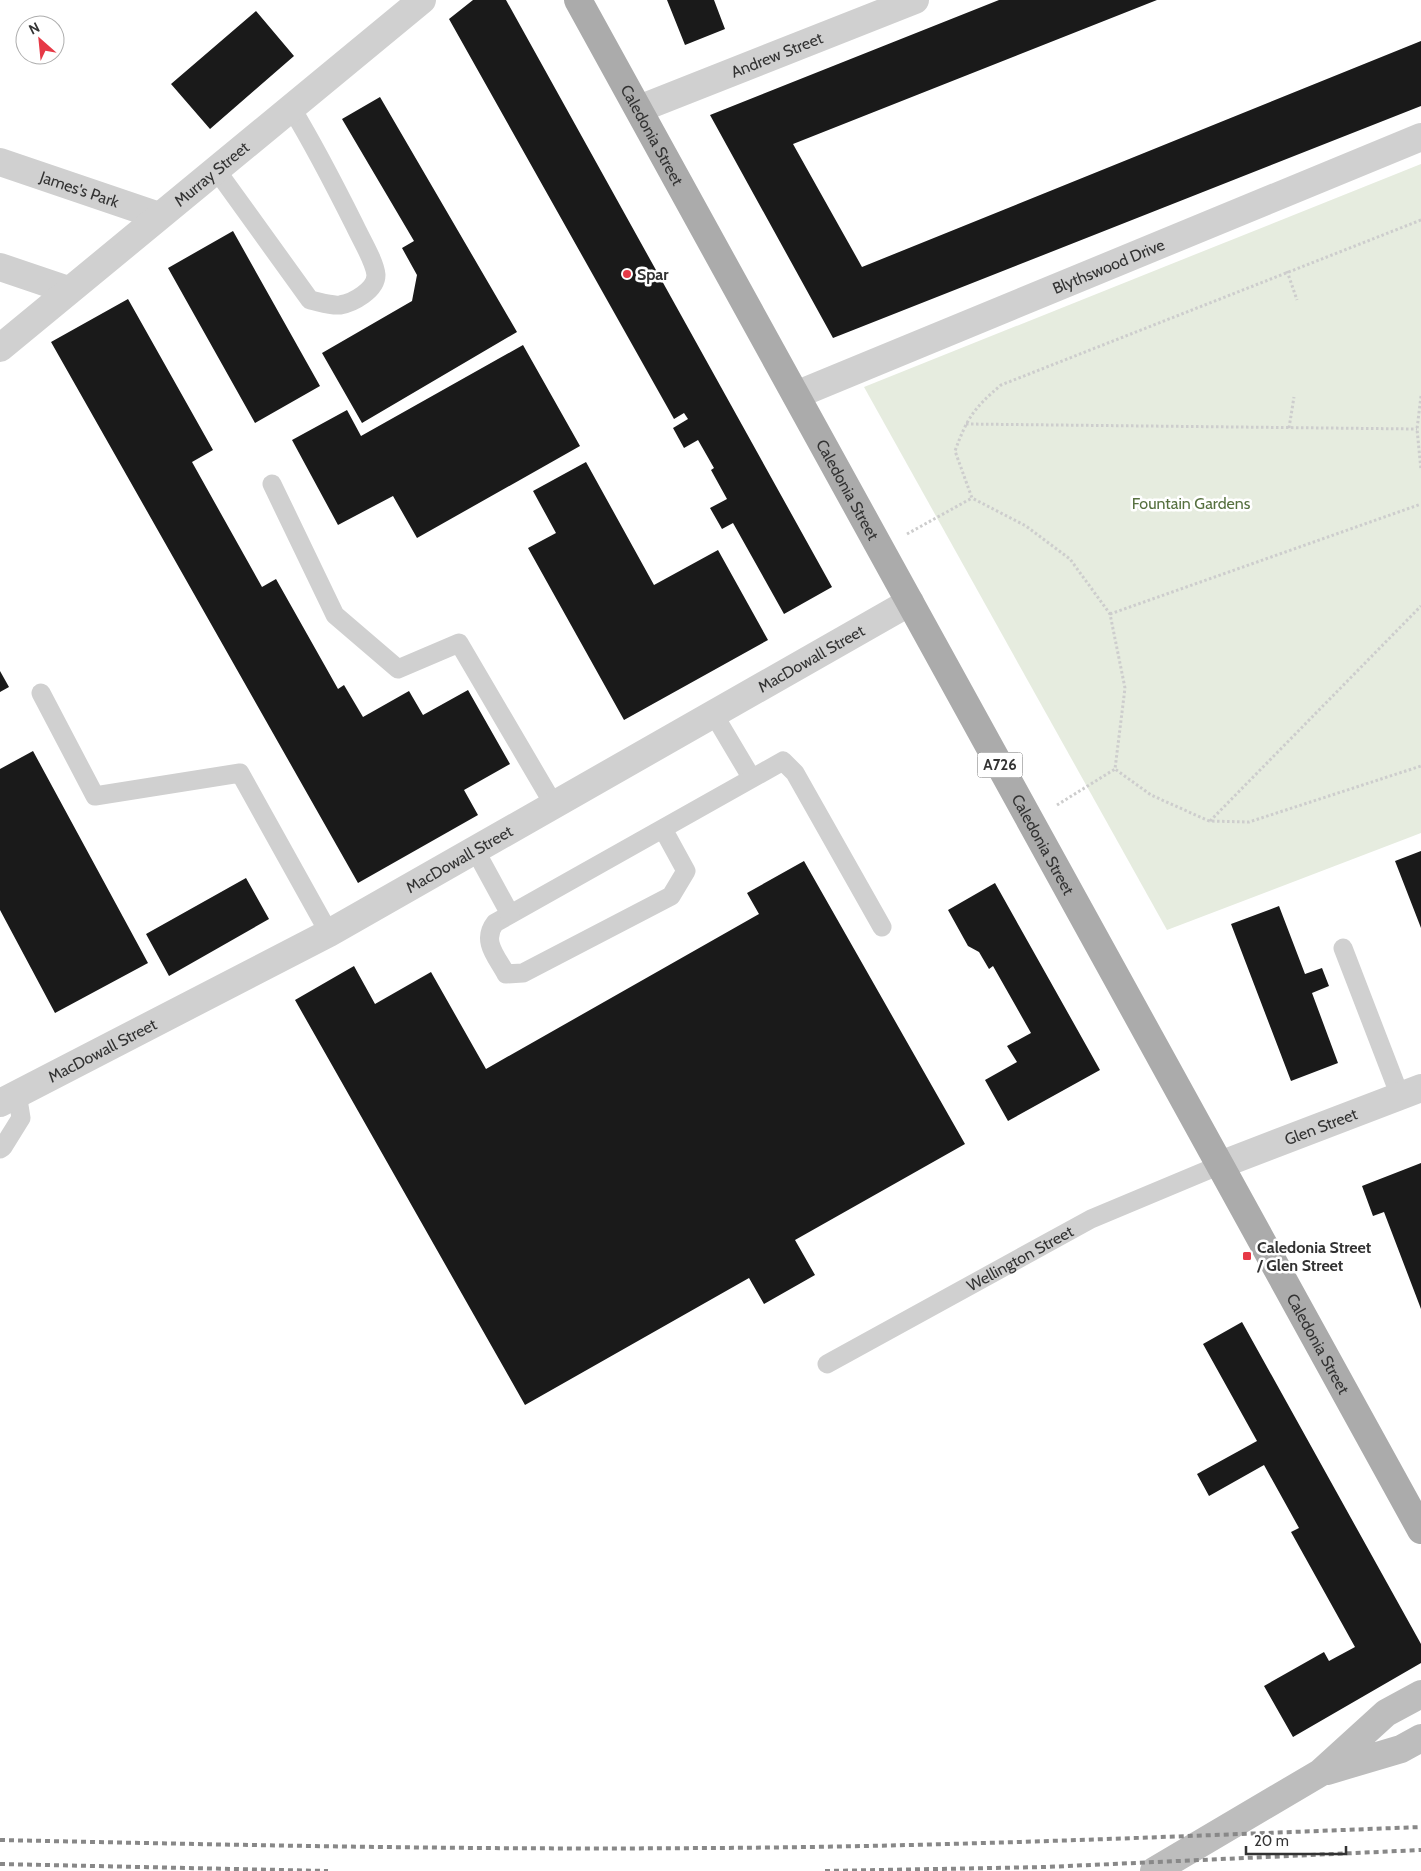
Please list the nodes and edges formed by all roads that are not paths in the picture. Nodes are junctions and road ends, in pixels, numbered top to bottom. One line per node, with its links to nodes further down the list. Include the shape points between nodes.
1 (422, 0): 4 (street, Murray Street)
2 (578, 0): 5 (main road, Caledonia Street / A726)
3 (915, 0): 5 (street, Andrew Street)
4 (292, 109): 8 (street, Murray Street); 8 (lane, via 365,246 376,275 368,292 342,305 310,300)
5 (639, 109): 13 (main road, Caledonia Street / A726)
6 (1421, 137): 13 (street, Blythswood Drive)
7 (0, 162): 9 (street, James's Park)
8 (217, 171): 9 (street, Murray Street)
9 (159, 216): 11 (street, Murray Street)
10 (4, 271): 11 (street)
11 (68, 290): 12 (street, Murray Street)
12 (0, 348)
13 (796, 396): 15 (main road, Caledonia Street / A726)
14 (272, 484): 19 (lane, via 335,615 398,670 459,643)
15 (910, 602): 17 (street, MacDowall Street); 29 (main road, Caledonia Street / A726)
16 (41, 693): 24 (lane, via 95,796 240,773)
17 (713, 713): 18 (lane); 19 (street, MacDowall Street)
18 (751, 777): 20 (lane); 23 (lane, via 783,761 795,773)
19 (554, 804): 21 (street, MacDowall Street)
20 (663, 829): 22 (lane); 22 (lane, via 686,871 671,896 523,973 506,974 487,940 495,923)
21 (474, 848): 22 (lane); 24 (street, MacDowall Street)
22 (510, 914)
23 (882, 927)
24 (329, 933): 27 (street, MacDowall Street)
25 (1344, 948): 26 (lane)
26 (1410, 1092): 29 (street, Glen Street)
27 (9, 1098): 28 (lane, via 21,1118)
28 (0, 1149)
29 (1220, 1166): 30 (lane, Wellington Street, via 1091,1219); 31 (main road, Caledonia Street / A726)
30 (827, 1364)
31 (1421, 1530)
32 (1421, 1694): 34 (main road, via 1386,1713)
33 (1421, 1738): 34 (main road, via 1402,1749)
34 (1320, 1773): 35 (main road)
35 (1154, 1871)

